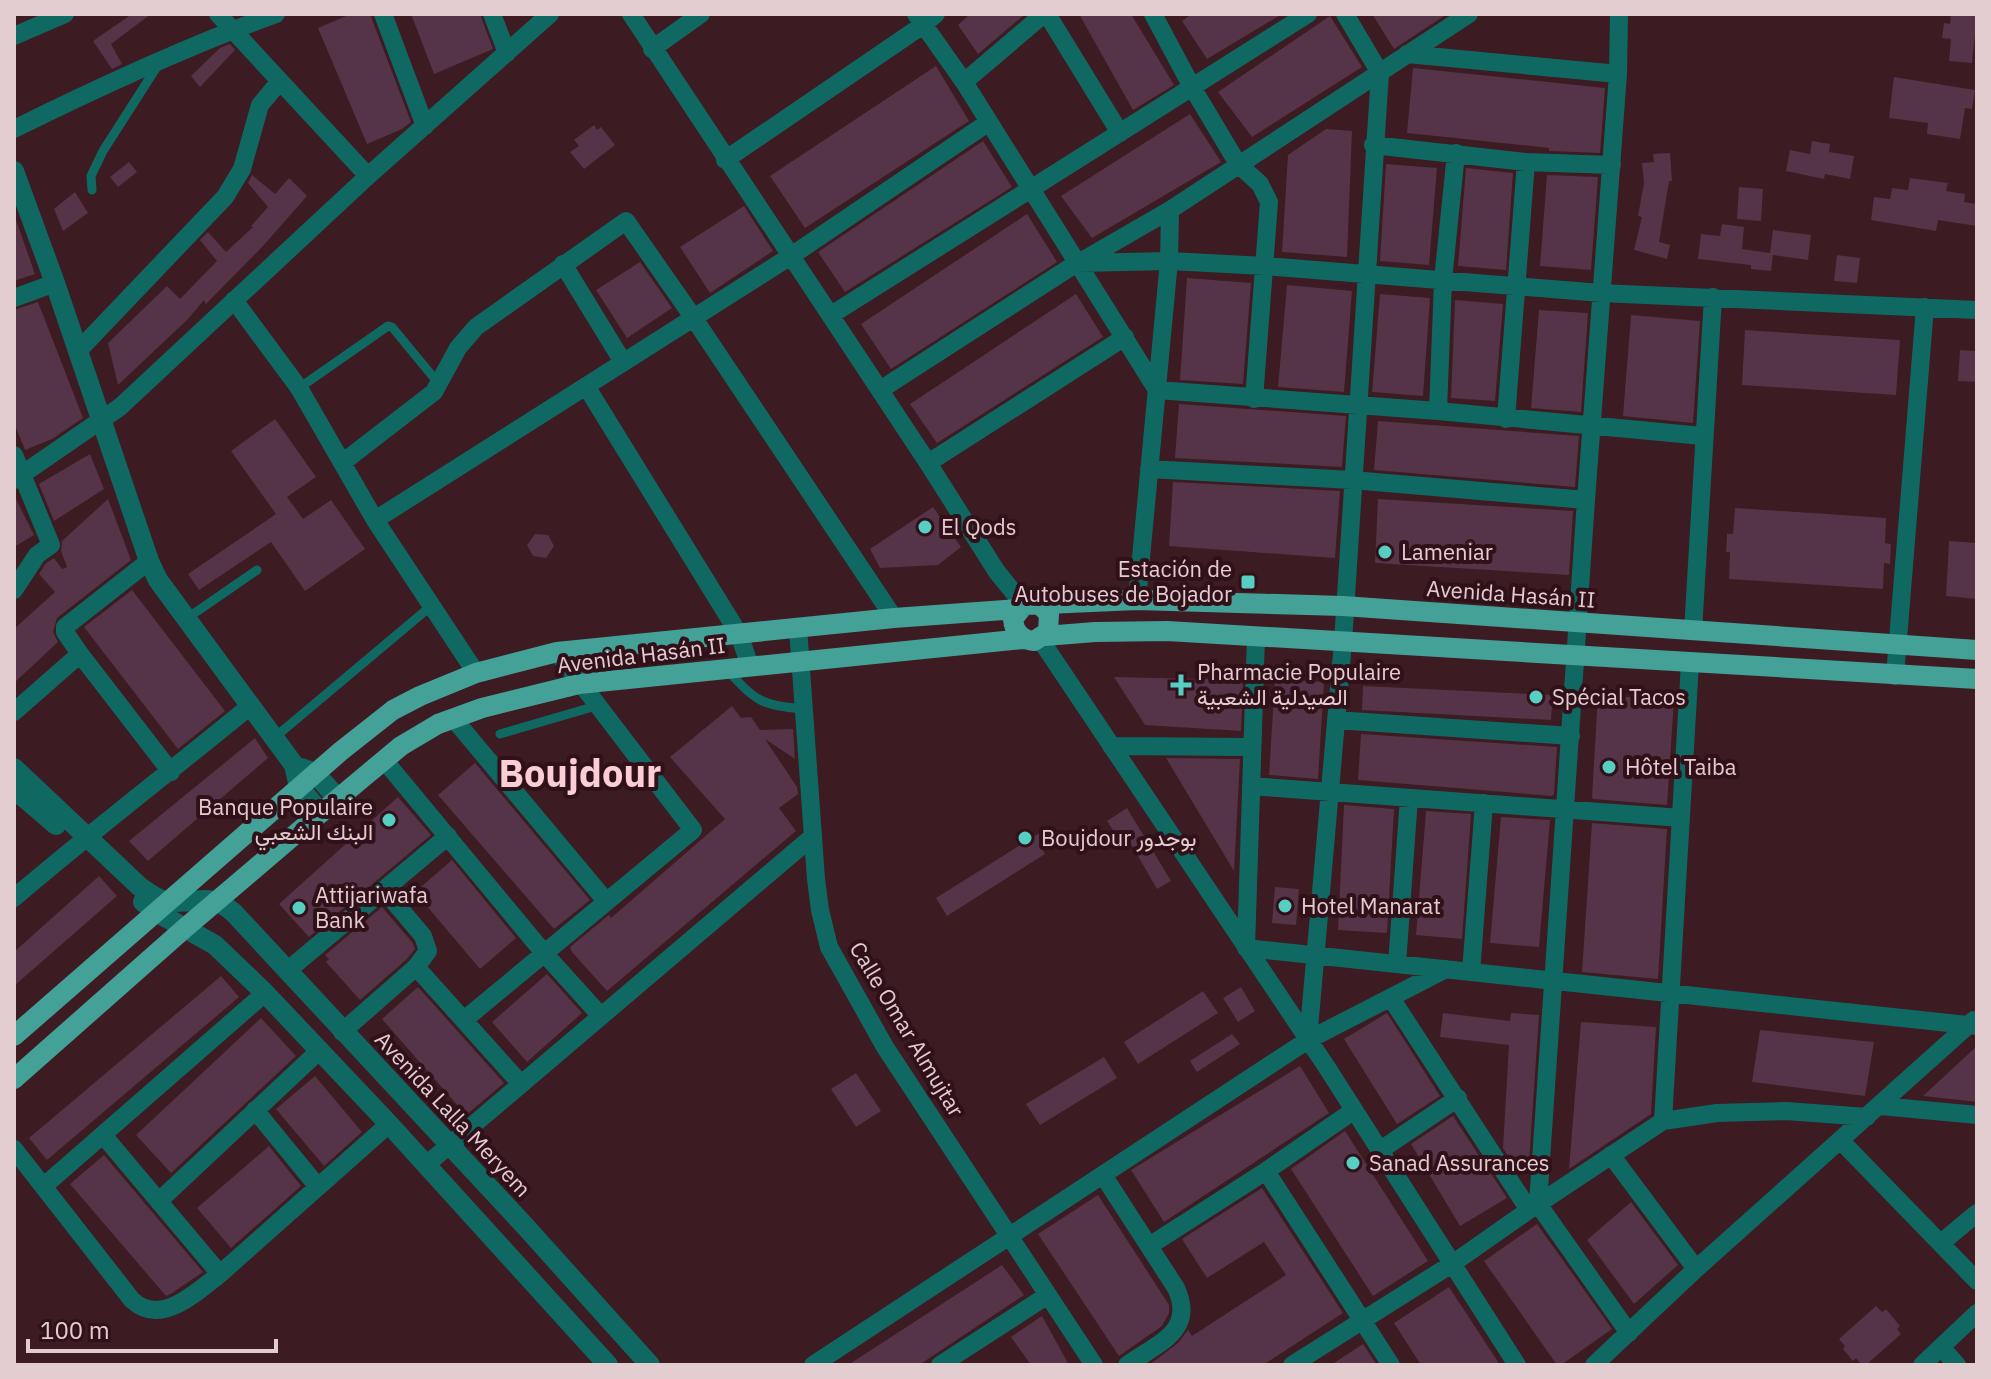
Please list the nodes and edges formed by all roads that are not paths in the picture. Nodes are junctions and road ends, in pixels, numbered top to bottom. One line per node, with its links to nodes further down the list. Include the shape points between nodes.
1 (65, 14): 17 (street)
2 (218, 14): 16 (street)
3 (276, 14): 16 (street)
4 (383, 14): 28 (street)
5 (492, 14): 19 (street)
6 (550, 14): 19 (street)
7 (631, 14): 18 (street)
8 (701, 14): 18 (street)
9 (1046, 14): 25 (street); 30 (street)
10 (1308, 14): 26 (street)
11 (1345, 14): 22 (street)
12 (1469, 14): 20 (street)
13 (1619, 14): 23 (street)
14 (1158, 16): 26 (street)
15 (925, 18): 25 (street); 33 (street)
16 (232, 30): 21 (street); 24 (street)
17 (14, 36)
18 (652, 49): 33 (street)
19 (507, 53): 28 (street)
20 (1407, 54): 22 (street); 23 (street)
21 (159, 62): 29 (street); 40 (lane, via 103,151 91,176)
22 (1380, 73): 31 (street); 35 (street)
23 (1618, 74): 36 (street)
24 (280, 81): 38 (street); 60 (street, via 260,105 242,169 225,197)
25 (964, 82): 27 (street)
26 (1192, 87): 30 (street); 35 (street)
27 (989, 122): 39 (street); 42 (street)
28 (425, 126): 38 (street)
29 (14, 129)
30 (1120, 133): 39 (street)
31 (1373, 145): 32 (street); 47 (street)
32 (1456, 153): 34 (street); 48 (street)
33 (725, 160): 42 (street)
34 (1526, 162): 36 (street); 50 (street)
35 (1238, 164): 41 (street); 46 (street, via 1260,184 1269,202)
36 (1612, 165): 51 (street)
37 (14, 171): 49 (street)
38 (368, 176): 54 (street)
39 (1032, 188): 44 (street); 57 (street)
40 (92, 190)
41 (1170, 210): 43 (street); 44 (street)
42 (791, 256): 57 (street); 58 (street)
43 (1169, 261): 44 (street); 46 (street); 66 (street)
44 (1077, 263): 59 (street); 65 (street)
45 (563, 264): 58 (street, via 626,221); 61 (street); 62 (street, via 476,327)
46 (1265, 266): 47 (street); 67 (street)
47 (1367, 273): 48 (street); 68 (street)
48 (1443, 280): 50 (street); 69 (street)
49 (55, 283): 53 (street); 60 (street)
50 (1517, 288): 51 (street); 70 (street)
51 (1601, 293): 52 (street); 72 (street)
52 (1713, 297): 55 (street); 73 (street)
53 (14, 298)
54 (234, 300): 64 (street); 71 (street)
55 (1925, 307): 56 (street); 98 (street)
56 (1977, 310)
57 (831, 315): 65 (street)
58 (693, 317): 61 (street); 89 (street)
59 (1125, 337): 66 (street); 76 (street)
60 (78, 351): 71 (street)
61 (623, 362): 63 (street)
62 (439, 384): 64 (lane, via 388,326); 75 (street)
63 (586, 386): 81 (street); 94 (street)
64 (299, 388): 75 (street)
65 (880, 390): 76 (street)
66 (1157, 390): 67 (street); 77 (street)
67 (1254, 399): 68 (street)
68 (1357, 407): 69 (street); 79 (street)
69 (1438, 411): 70 (street)
70 (1506, 419): 72 (street)
71 (102, 420): 78 (street); 82 (street)
72 (1593, 427): 73 (street); 80 (street)
73 (1703, 436): 93 (street)
74 (14, 455): 78 (street)
75 (342, 463): 81 (street)
76 (928, 463): 88 (street, via 997,572)
77 (1149, 469): 79 (street); 85 (street)
78 (18, 478): 84 (street, via 51,545 37,555)
79 (1352, 480): 80 (street); 87 (street)
80 (1586, 500): 91 (street)
81 (375, 520): 86 (street)
82 (149, 561): 90 (street); 101 (street, via 65,627)
83 (257, 570): 90 (lane)
84 (14, 590)
85 (1137, 600): 87 (main road, Avenida Hasán II); 88 (main road, Avenida Hasán II)
86 (431, 606): 107 (street); 119 (lane)
87 (1343, 606): 91 (main road, Avenida Hasán II); 97 (street)
88 (1028, 607): 89 (main road, Avenida Hasán II); 96 (main road, via 1051,620); 96 (main road, via 1013,625)
89 (894, 618): 92 (main road, Avenida Hasán II)
90 (186, 619): 112 (street)
91 (1579, 624): 93 (main road, Avenida Hasán II); 102 (street)
92 (798, 628): 94 (main road, Avenida Hasán II); 103 (street, Calle Omar Almujtar)
93 (1693, 631): 98 (main road, Avenida Hasán II)
94 (739, 634): 100 (main road, Avenida Hasán II); 105 (street)
95 (1256, 636): 96 (main road, Avenida Hasán II, via 1167,631); 97 (main road, Avenida Hasán II); 121 (street)
96 (1036, 638): 103 (main road, Avenida Hasán II); 120 (street)
97 (1343, 642): 102 (main road, Avenida Hasán II); 116 (street)
98 (1897, 644): 99 (main road, Avenida Hasán II); 108 (street)
99 (1977, 650)
100 (557, 652): 107 (main road, Avenida Hasán II); 110 (street)
101 (80, 654): 114 (street); 124 (street)
102 (1577, 656): 104 (main road, Avenida Hasán II); 118 (street)
103 (801, 662): 105 (main road, Avenida Hasán II); 113 (street, Calle Omar Almujtar)
104 (1690, 663): 108 (main road, Avenida Hasán II); 134 (street)
105 (750, 666): 106 (main road, Avenida Hasán II)
106 (726, 669): 110 (main road, Avenida Hasán II); 113 (lane, via 767,705)
107 (476, 673): 125 (main road, Avenida Hasán II, via 393,710)
108 (1895, 676): 109 (main road, Avenida Hasán II)
109 (1977, 679)
110 (579, 684): 111 (street); 115 (main road, Avenida Hasán II)
111 (596, 706): 117 (lane); 141 (street, via 693,830)
112 (249, 707): 119 (street); 124 (street)
113 (804, 709): 136 (street, Calle Omar Almujtar)
114 (14, 712)
115 (453, 718): 122 (main road, Avenida Hasán II, via 421,732); 141 (street)
116 (1336, 720): 118 (street); 128 (street)
117 (500, 734)
118 (1571, 736): 132 (street)
119 (274, 738): 125 (street)
120 (1111, 746): 121 (street); 144 (street)
121 (1252, 747): 126 (street)
122 (384, 760): 130 (main road, Avenida Hasán II); 135 (street)
123 (14, 768): 137 (street)
124 (171, 772): 137 (street)
125 (307, 780): 130 (street); 133 (street); 142 (main road, Avenida Hasán II)
126 (1251, 786): 128 (street); 144 (street)
127 (14, 789): 137 (street)
128 (1329, 792): 129 (street); 146 (street)
129 (1409, 798): 131 (street); 147 (street)
130 (338, 799): 133 (main road, Avenida Hasán II)
131 (1484, 803): 132 (street); 151 (street)
132 (1566, 809): 134 (street); 152 (street)
133 (321, 813): 140 (main road, Avenida Hasán II)
134 (1681, 818): 154 (street)
135 (448, 836): 138 (street); 145 (street)
136 (812, 837): 156 (street); 186 (street, Calle Omar Almujtar, via 829,947 885,1047)
137 (82, 840): 139 (street); 142 (street)
138 (385, 891): 148 (street, via 427,941 426,956); 150 (street)
139 (14, 898)
140 (217, 901): 142 (street, via 208,898); 143 (main road, Avenida Hasán II); 150 (street, Avenida Lalla Meryem)
141 (606, 901): 145 (street)
142 (164, 908): 143 (street); 160 (main road, Avenida Hasán II)
143 (185, 928): 153 (street, via 215,945); 163 (main road, Avenida Hasán II)
144 (1246, 948): 146 (street); 161 (street)
145 (544, 953): 156 (street); 157 (street)
146 (1315, 955): 147 (street); 161 (street)
147 (1397, 964): 149 (street)
148 (416, 967): 157 (street); 159 (street)
149 (1446, 969): 151 (street); 155 (street)
150 (287, 971): 159 (street, Avenida Lalla Meryem)
151 (1471, 972): 152 (street)
152 (1554, 981): 154 (street); 184 (street)
153 (265, 993): 162 (street); 172 (street)
154 (1670, 993): 158 (street); 170 (street)
155 (1391, 998): 161 (street); 165 (street)
156 (600, 1015): 164 (street)
157 (464, 1020): 164 (street)
158 (1974, 1023): 168 (street)
159 (342, 1032): 174 (street, Avenida Lalla Meryem)
160 (14, 1036)
161 (1308, 1040): 167 (street); 180 (street)
162 (320, 1050): 166 (street); 171 (street)
163 (14, 1079)
164 (521, 1084): 174 (street)
165 (1458, 1098): 176 (street); 184 (street)
166 (255, 1110): 182 (street); 183 (street)
167 (1353, 1111): 176 (street); 179 (street)
168 (1874, 1111): 169 (street); 170 (street, via 1717,1113); 173 (street)
169 (1977, 1115)
170 (1663, 1121): 177 (street)
171 (389, 1124): 178 (street); 182 (street)
172 (103, 1135): 181 (street); 183 (street)
173 (1840, 1140): 187 (street); 190 (street)
174 (451, 1146): 178 (street); 199 (street, Avenida Lalla Meryem)
175 (14, 1149): 181 (street)
176 (1379, 1151): 189 (street)
177 (1611, 1155): 184 (street); 190 (street)
178 (426, 1165): 198 (street)
179 (1266, 1171): 188 (street); 195 (street)
180 (1103, 1175): 186 (street); 188 (street)
181 (44, 1186): 191 (street, via 141,1308 165,1310)
182 (318, 1187): 191 (street)
183 (159, 1201): 191 (street)
184 (1534, 1207): 189 (street); 196 (street)
185 (1977, 1213): 187 (street)
186 (1009, 1236): 193 (street, Calle Omar Almujtar); 200 (street)
187 (1941, 1243): 192 (street)
188 (1149, 1246): 203 (street, via 1176,1288 1183,1316 1177,1328)
189 (1452, 1264): 195 (street); 206 (street)
190 (1696, 1269): 196 (street)
191 (220, 1274)
192 (1977, 1281)
193 (1048, 1295): 201 (street); 202 (street, Calle Omar Almujtar)
194 (1977, 1313): 197 (street)
195 (1363, 1321): 204 (street); 205 (street)
196 (1629, 1333): 207 (street)
197 (1941, 1347): 208 (street); 209 (street)
198 (608, 1365)
199 (650, 1365)
200 (813, 1365)
201 (940, 1365)
202 (1094, 1365)
203 (1127, 1365)
204 (1292, 1365)
205 (1391, 1365)
206 (1517, 1365)
207 (1594, 1365)
208 (1922, 1365)
209 (1957, 1365)

